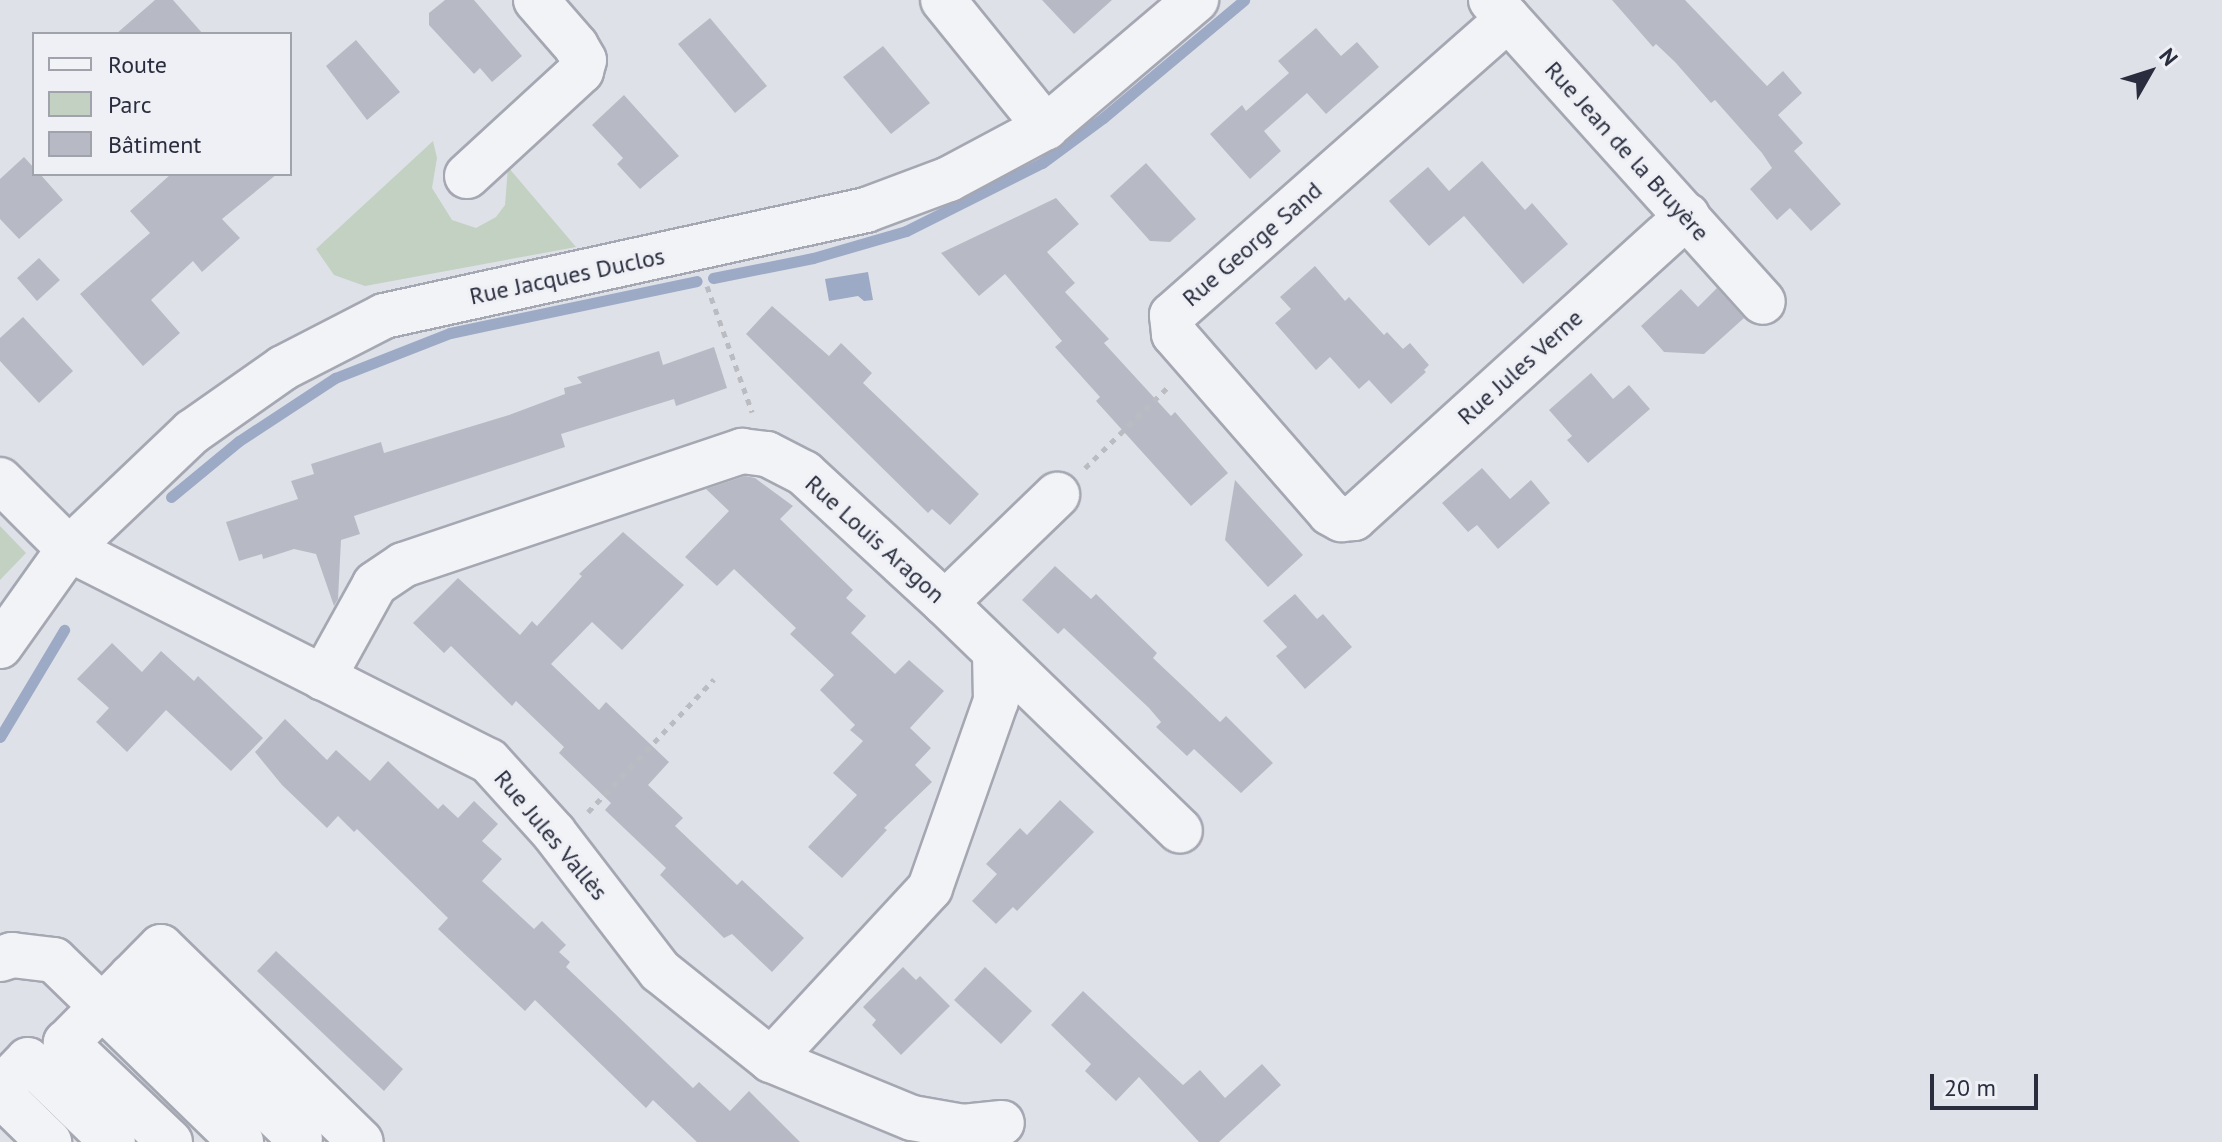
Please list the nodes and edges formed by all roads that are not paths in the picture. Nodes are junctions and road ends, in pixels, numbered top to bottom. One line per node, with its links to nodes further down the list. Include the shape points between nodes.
1 (536, 0): 6 (street, via 576,46 584,60 581,71)
2 (943, 0): 5 (street)
3 (1196, 0): 5 (street, Rue Jacques Duclos)
4 (1499, 9): 7 (street, Rue Jean de la Bruyère); 11 (street, Rue George Sand, via 1172,315 1174,334 1330,513)
5 (1046, 127): 12 (street, Rue Jacques Duclos, via 949,179 866,210 384,316 283,368 192,432)
6 (467, 176)
7 (1687, 216): 8 (street, Rue Jean de la Bruyère); 11 (street, Rue Jules Verne)
8 (1763, 302)
9 (0, 480): 12 (street, Rue Jules Vallès)
10 (1057, 495): 13 (street)
11 (1354, 518)
12 (69, 549): 14 (street, Rue Jacques Duclos); 16 (street, Rue Jules Vallès)
13 (945, 603): 15 (street, Rue Louis Aragon); 16 (street, Rue Louis Aragon, via 804,473 767,454 742,451 403,565 375,584)
14 (0, 646)
15 (995, 655): 17 (street, Rue Louis Aragon); 20 (street, via 996,701 930,888)
16 (323, 678): 20 (street, Rue Jules Vallès, via 489,761 660,971)
17 (1180, 831)
18 (0, 959): 19 (street, via 12,955 54,960)
19 (116, 992): 23 (street, via 161,947); 24 (street); 27 (street, via 66,1043); 28 (street)
20 (771, 1060): 22 (street, Rue Jules Vallès, via 912,1118)
21 (0, 1091): 25 (street); 26 (street, via 28,1060)
22 (979, 1131)
23 (355, 1136): 24 (street, via 316,1133)
24 (298, 1141)
25 (49, 1142)
26 (113, 1142)
27 (170, 1142)
28 (241, 1142)

